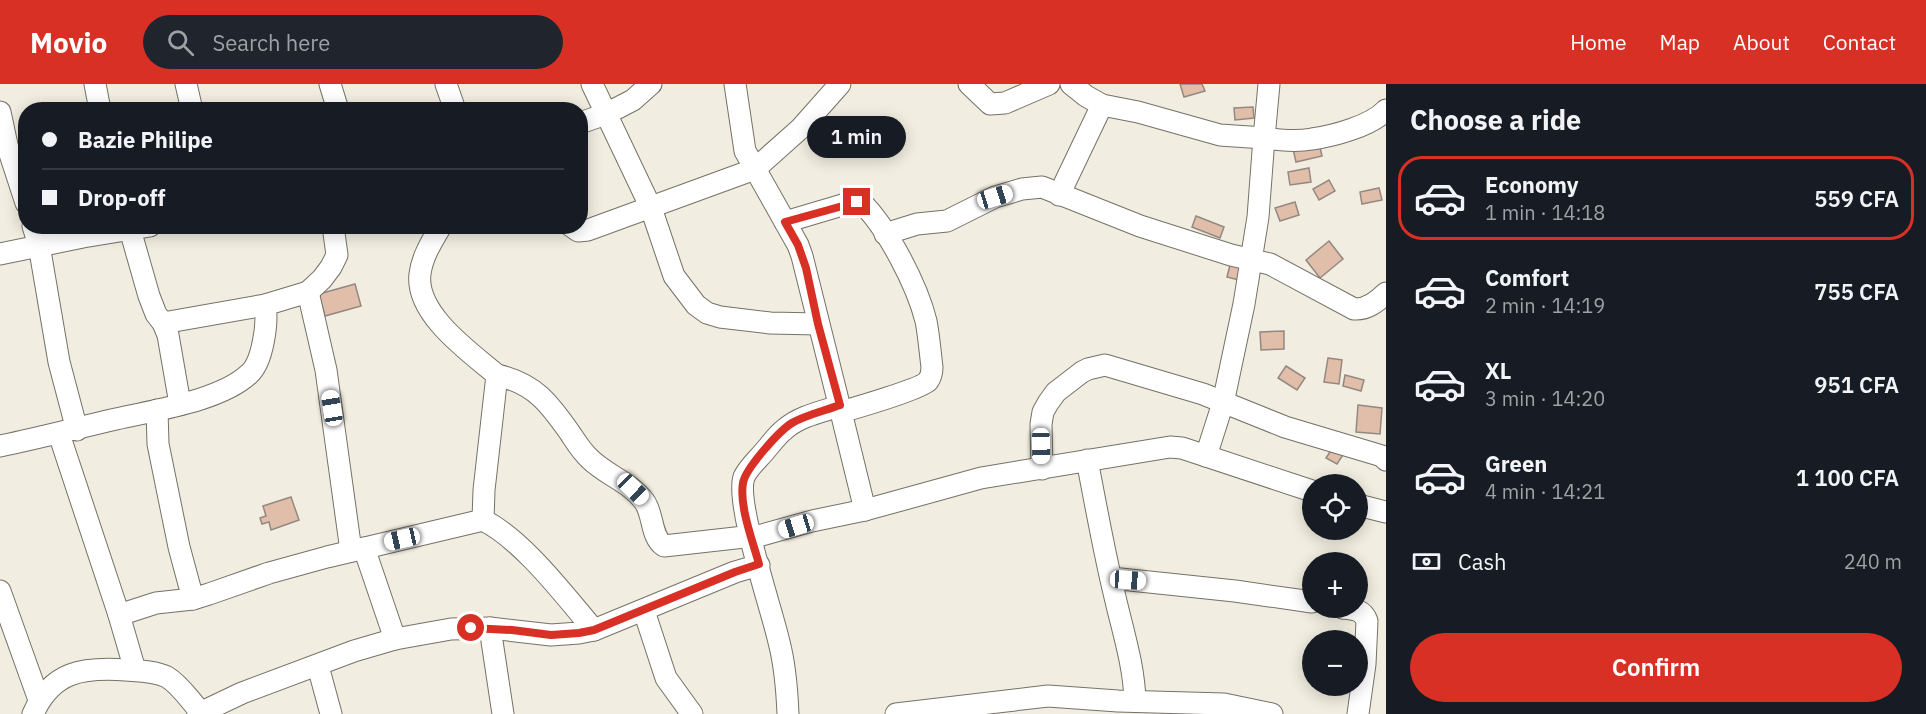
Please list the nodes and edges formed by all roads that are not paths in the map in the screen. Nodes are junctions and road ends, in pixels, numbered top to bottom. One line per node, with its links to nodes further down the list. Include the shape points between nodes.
1 (95, 84): 13 (street)
2 (186, 84): 14 (street)
3 (330, 84): 15 (street)
4 (446, 84): 16 (street)
5 (592, 84): 20 (street)
6 (651, 84): 20 (street, via 633,100)
7 (735, 84): 23 (street, via 745,151)
8 (840, 84): 23 (street, via 801,128)
9 (969, 84): 10 (street, via 990,104 1005,103)
10 (1049, 84)
11 (1071, 84): 17 (street)
12 (1269, 84): 22 (street)
13 (98, 102)
14 (190, 102)
15 (336, 102)
16 (452, 102)
17 (1102, 105): 22 (street, via 1220,135); 25 (street)
18 (1386, 110): 22 (street, via 1372,121 1311,139)
19 (0, 112): 24 (street)
20 (606, 114): 21 (street); 26 (street)
21 (588, 120)
22 (1264, 138): 36 (street, via 1258,217)
23 (755, 169): 26 (street); 27 (street)
24 (18, 179)
25 (1059, 195): 33 (street, via 1042,187 1022,189 995,197 947,221 916,224); 36 (street, via 1140,226)
26 (651, 208): 28 (street); 41 (street, via 676,281 702,310 720,317)
27 (785, 222): 33 (street, via 861,202); 41 (street, via 802,256)
28 (588, 230)
29 (58, 234): 34 (street)
30 (137, 234): 40 (street, via 148,296)
31 (334, 234): 37 (street, via 337,255 332,267)
32 (436, 234): 42 (street, via 420,273 424,300 440,324)
33 (885, 234): 45 (street, via 910,278 926,320 932,373 927,382)
34 (36, 236): 35 (street); 47 (street)
35 (0, 254)
36 (1250, 260): 38 (street, via 1274,266 1354,309 1368,307); 43 (street)
37 (308, 292): 39 (street); 59 (street)
38 (1386, 293)
39 (265, 305): 40 (street); 44 (street, via 267,326 251,373 224,391)
40 (163, 323): 44 (street)
41 (818, 324): 45 (street)
42 (497, 375): 57 (street); 58 (street, via 534,392 557,415 589,459 643,499 656,537 664,546)
43 (1223, 403): 49 (street); 51 (street); 52 (street, via 1107,366 1088,369 1056,392 1042,412)
44 (180, 404): 46 (street)
45 (840, 409): 55 (street); 58 (street, via 792,423 752,464 742,490)
46 (157, 410): 47 (street); 63 (street, via 158,444)
47 (68, 432): 48 (street); 66 (street)
48 (0, 446)
49 (1206, 456): 50 (street, via 1170,447); 53 (street)
50 (1087, 460): 52 (street); 61 (street)
51 (1386, 460)
52 (1042, 469): 55 (street, via 981,478)
53 (1302, 488)
54 (1368, 508): 56 (street)
55 (865, 510): 58 (street)
56 (1386, 512)
57 (483, 520): 59 (street); 69 (street, via 511,539)
58 (751, 536): 60 (street)
59 (358, 550): 63 (street, via 269,573); 70 (street)
60 (759, 564): 65 (street); 80 (street, via 780,643)
61 (1111, 578): 64 (street); 73 (street, via 1128,647)
62 (0, 591): 74 (street)
63 (193, 599): 66 (street, via 156,603)
64 (1302, 601)
65 (644, 611): 69 (street); 79 (street, via 666,678)
66 (119, 615): 72 (street)
67 (1366, 618): 83 (street, via 1365,664)
68 (490, 628): 69 (street, via 551,635); 70 (street, via 451,629); 78 (street)
69 (594, 630)
70 (394, 639): 71 (street)
71 (318, 666): 76 (street); 77 (street)
72 (135, 670): 74 (street, via 93,669 70,674 55,682); 76 (street, via 171,680)
73 (1135, 701): 75 (street); 81 (street, via 1048,696)
74 (36, 707)
75 (1157, 708): 82 (street, via 1224,704)
76 (200, 713)
77 (331, 714)
78 (503, 714)
79 (692, 714)
80 (788, 714)
81 (896, 714)
82 (1272, 714)
83 (1358, 714)

